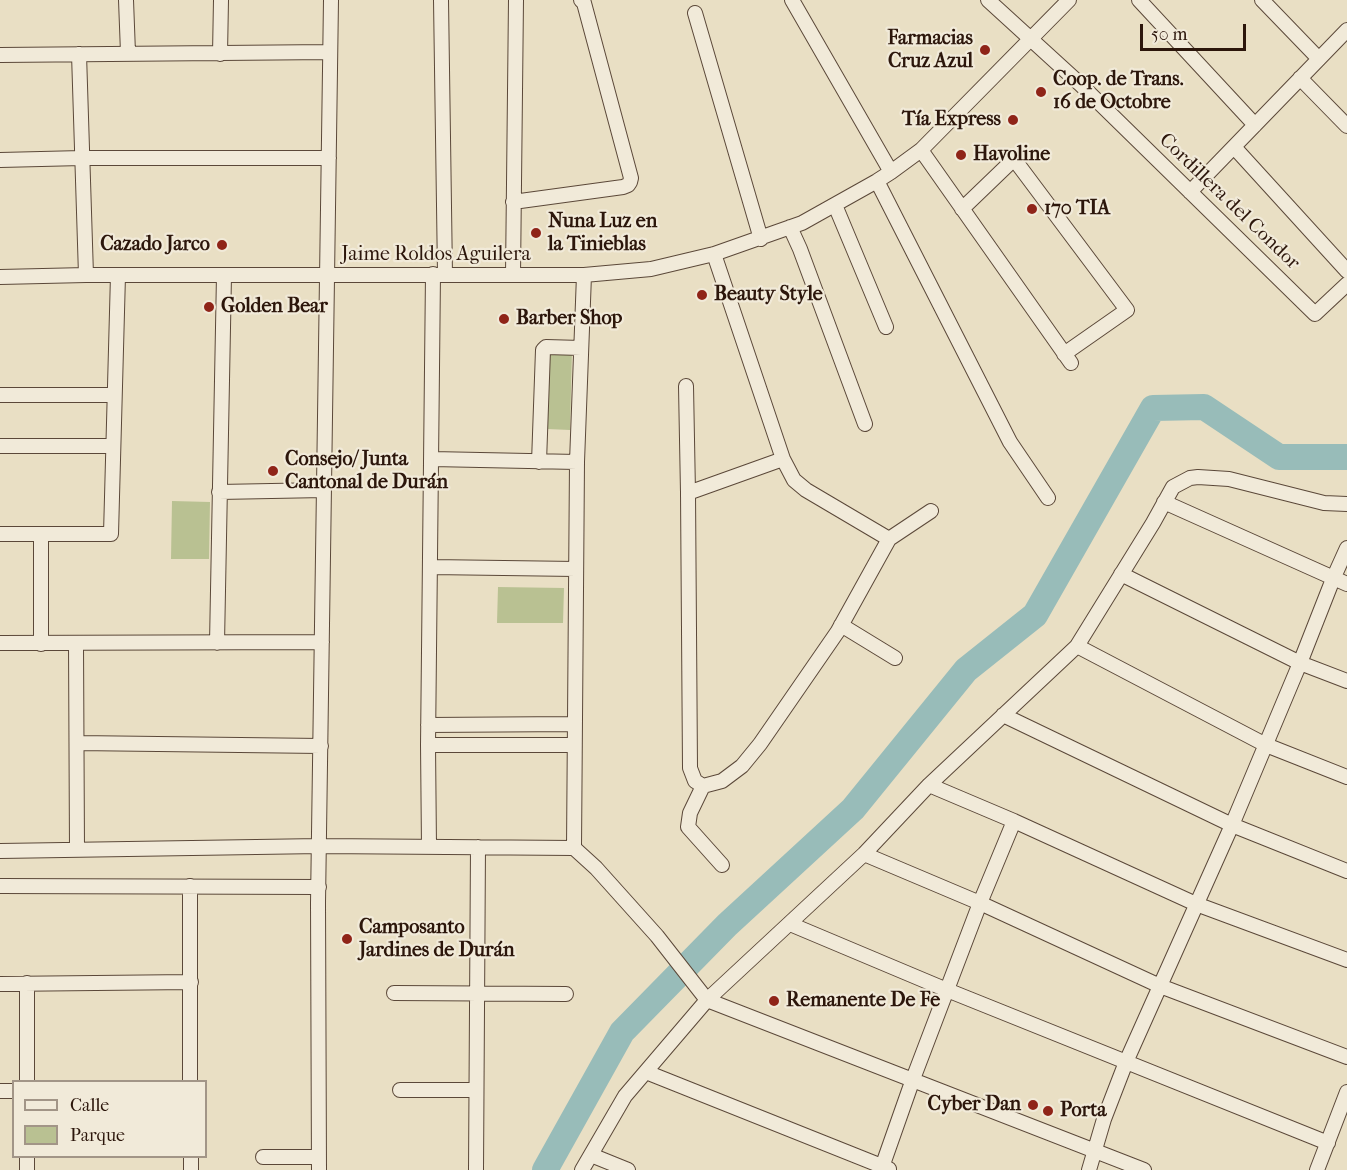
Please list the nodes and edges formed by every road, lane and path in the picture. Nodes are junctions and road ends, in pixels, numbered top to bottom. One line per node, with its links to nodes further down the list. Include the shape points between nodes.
1 (126, 0): 16 (street)
2 (221, 0): 18 (street)
3 (331, 0): 15 (street)
4 (441, 0): 39 (street)
5 (516, 0): 32 (street)
6 (581, 0): 32 (street, via 630,182 623,187)
7 (792, 0): 29 (street)
8 (988, 0): 14 (street, Cordillera del Condor)
9 (1070, 0): 14 (street, Jaime Roldos Aguilera)
10 (1139, 0): 22 (street)
11 (1262, 0): 20 (street)
12 (695, 12): 36 (street)
13 (1347, 30): 20 (street)
14 (1030, 39): 25 (street, Jaime Roldos Aguilera); 31 (street, Cordillera del Condor)
15 (330, 52): 18 (street); 27 (street)
16 (129, 53): 17 (street); 18 (street)
17 (79, 54): 19 (street); 26 (street)
18 (220, 54)
19 (0, 55)
20 (1319, 59): 21 (street)
21 (1300, 78): 22 (street); 23 (street)
22 (1255, 125): 24 (street)
23 (1347, 126)
24 (1234, 147): 31 (street); 38 (street)
25 (921, 150): 29 (street, Jaime Roldos Aguilera); 34 (street)
26 (82, 158): 27 (street); 28 (street); 40 (street)
27 (328, 158): 43 (street)
28 (0, 160)
29 (891, 172): 30 (street, Jaime Roldos Aguilera)
30 (877, 181): 33 (street, Jaime Roldos Aguilera); 63 (street, via 1010,442)
31 (1190, 192): 47 (street, Cordillera del Condor, via 1315,314)
32 (513, 202): 44 (street)
33 (835, 205): 35 (street, Jaime Roldos Aguilera); 48 (street)
34 (962, 209): 34 (street, via 1068,359 1127,310 1014,159)
35 (790, 228): 36 (street, Jaime Roldos Aguilera); 53 (street)
36 (761, 239): 37 (street, Jaime Roldos Aguilera)
37 (714, 254): 45 (street, Jaime Roldos Aguilera, via 651,269); 57 (street)
38 (1347, 271)
39 (439, 274): 43 (street, Jaime Roldos Aguilera); 44 (street, Jaime Roldos Aguilera); 56 (street)
40 (86, 275): 41 (street, Jaime Roldos Aguilera); 46 (street, Jaime Roldos Aguilera)
41 (118, 275): 42 (street, Jaime Roldos Aguilera); 52 (street)
42 (224, 275): 43 (street, Jaime Roldos Aguilera); 61 (street)
43 (327, 275): 60 (street)
44 (513, 275): 45 (street, Jaime Roldos Aguilera)
45 (584, 275): 49 (street)
46 (0, 277)
47 (1347, 284)
48 (886, 327)
49 (581, 348): 58 (street, via 543,350); 59 (street)
50 (686, 386): 62 (street)
51 (0, 395): 52 (street)
52 (114, 395): 55 (street)
53 (865, 424)
54 (0, 446): 55 (street)
55 (113, 446): 68 (street, via 111,534)
56 (432, 459): 58 (street); 71 (street)
57 (783, 459): 62 (street); 69 (street, via 794,480 807,490)
58 (539, 462): 59 (street)
59 (577, 462): 72 (street)
60 (324, 490): 61 (street); 77 (street)
61 (219, 492): 79 (street)
62 (688, 493): 96 (street, via 690,768 695,781)
63 (1048, 498)
64 (1164, 502): 65 (street, via 1181,482 1207,477 1324,503); 73 (street); 74 (street)
65 (1347, 504)
66 (931, 511): 69 (street)
67 (0, 534): 68 (street)
68 (41, 534): 80 (street)
69 (889, 539): 76 (street)
70 (1347, 548): 74 (street)
71 (431, 567): 72 (street); 88 (street)
72 (576, 569): 87 (street)
73 (1121, 574): 82 (street); 84 (street)
74 (1333, 579): 75 (street); 84 (street)
75 (1347, 584)
76 (841, 625): 83 (street); 96 (street, via 742,766 722,781)
77 (322, 642): 79 (street); 93 (street)
78 (0, 643): 80 (street)
79 (217, 643): 81 (street)
80 (41, 644): 81 (street)
81 (76, 644): 89 (street)
82 (1077, 646): 86 (street); 92 (street)
83 (895, 658)
84 (1300, 663): 85 (street); 92 (street)
85 (1347, 681)
86 (1003, 716): 95 (street); 98 (street)
87 (574, 724): 88 (street); 91 (street)
88 (428, 725): 90 (street)
89 (77, 743): 93 (street); 103 (street)
90 (428, 745): 91 (street); 100 (street)
91 (574, 745): 102 (street)
92 (1266, 745): 94 (street); 98 (street)
93 (321, 746): 99 (street)
94 (1347, 777)
95 (929, 785): 97 (street); 105 (street)
96 (703, 786): 106 (street, via 688,827)
97 (1014, 820): 111 (street); 112 (street)
98 (1232, 825): 107 (street); 112 (street)
99 (320, 846): 100 (street); 103 (street); 110 (street)
100 (429, 847): 101 (street)
101 (478, 847): 102 (street); 121 (street)
102 (574, 848): 123 (street, via 657,936)
103 (77, 850): 104 (street)
104 (0, 851)
105 (864, 854): 111 (street); 113 (street)
106 (722, 865)
107 (1347, 871)
108 (0, 886): 109 (street)
109 (190, 886): 110 (street); 115 (street)
110 (319, 886): 137 (street)
111 (980, 903): 118 (street); 119 (street)
112 (1196, 904): 114 (street); 118 (street)
113 (790, 924): 119 (street); 123 (street)
114 (1347, 960)
115 (191, 982): 116 (street); 129 (street)
116 (27, 983): 117 (street); 128 (street)
117 (0, 984)
118 (1160, 986): 124 (street); 125 (street)
119 (947, 990): 125 (street); 127 (street)
120 (394, 993): 121 (street)
121 (477, 993): 122 (street); 131 (street)
122 (566, 994)
123 (704, 997): 126 (street); 127 (street)
124 (1347, 1057)
125 (1126, 1062): 133 (street); 134 (street)
126 (646, 1072): 135 (street, via 625,1096); 138 (street)
127 (913, 1079): 134 (street); 138 (street)
128 (27, 1080)
129 (190, 1080)
130 (400, 1090): 131 (street)
131 (476, 1090): 139 (street)
132 (1347, 1092): 133 (street)
133 (1328, 1143): 144 (street)
134 (1094, 1151): 142 (street); 143 (street)
135 (591, 1155): 140 (street); 141 (street)
136 (263, 1157): 137 (street)
137 (319, 1163)
138 (885, 1169)
139 (476, 1170)
140 (582, 1170)
141 (628, 1170)
142 (1089, 1170)
143 (1144, 1170)
144 (1317, 1170)

